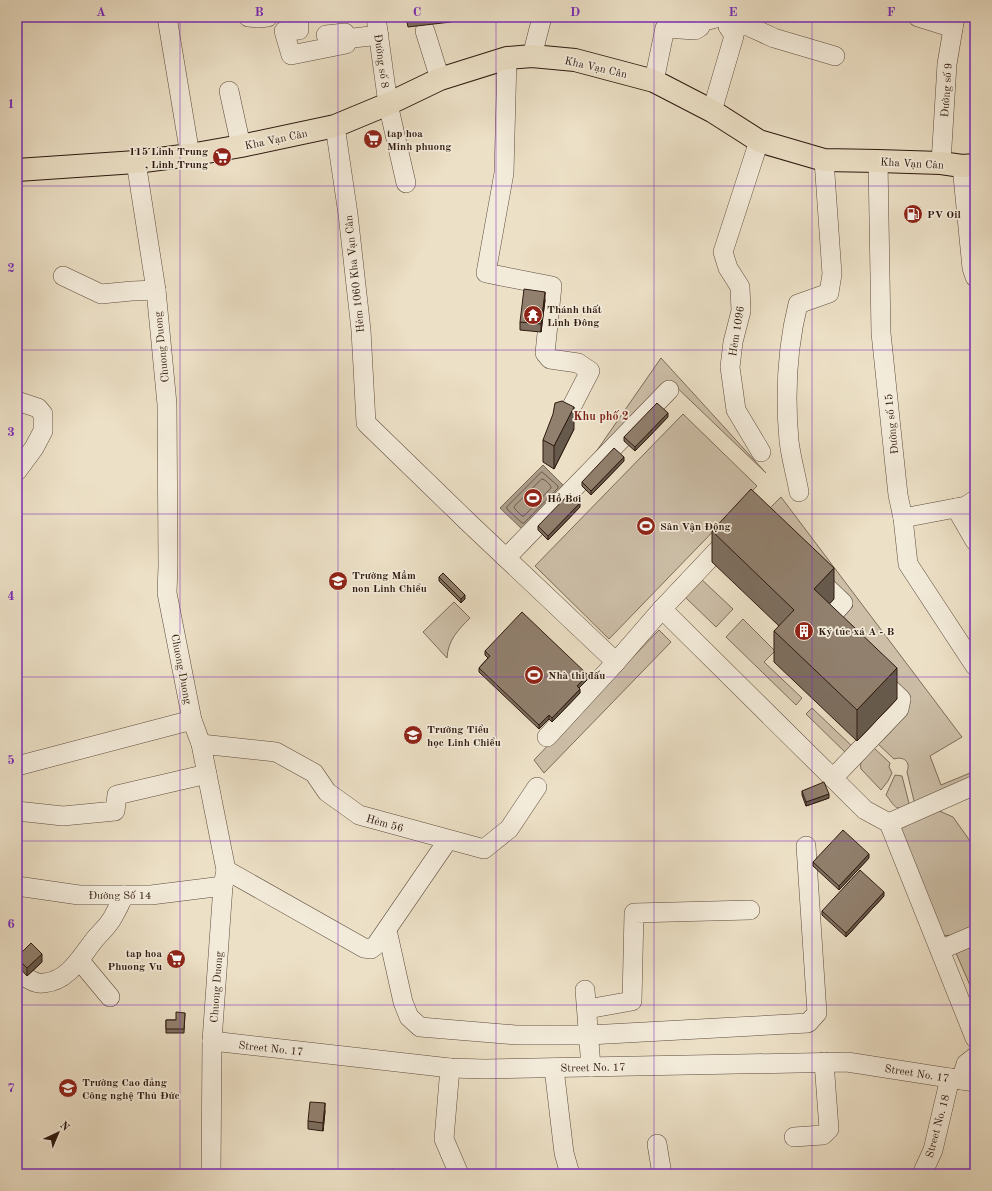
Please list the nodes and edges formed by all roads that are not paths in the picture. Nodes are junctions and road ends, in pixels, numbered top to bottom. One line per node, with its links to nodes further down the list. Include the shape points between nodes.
1 (168, 17): 24 (street)
2 (248, 17): 3 (street)
3 (268, 17)
4 (298, 17): 12 (street, via 299,30 284,31 290,55)
5 (542, 17): 13 (street)
6 (918, 17): 8 (street)
7 (722, 21): 14 (street, via 748,26 774,38); 17 (street, via 703,21 695,30 665,28); 20 (street, via 734,36)
8 (954, 23): 28 (street, Đường số 9, via 947,64)
9 (377, 26): 12 (street); 19 (street, Đường số 8)
10 (425, 31): 16 (street)
11 (326, 35): 12 (street, via 345,33)
12 (346, 47)
13 (532, 56): 15 (main road, Kha Vạn Cân); 17 (main road, Kha Vạn Cân, via 575,60)
14 (835, 56)
15 (507, 58): 16 (main road, Kha Vạn Cân); 36 (street, via 504,173 486,273 552,286 545,354 550,359 578,363 590,371)
16 (440, 79): 19 (main road, Kha Vạn Cân)
17 (654, 81): 20 (main road, Kha Vạn Cân)
18 (229, 91): 23 (street)
19 (388, 104): 21 (main road, Kha Vạn Cân); 30 (street, Đường số 8)
20 (712, 111): 22 (main road, Kha Vạn Cân)
21 (336, 126): 23 (main road, Kha Vạn Cân); 45 (street, Hẻm 1060 Kha Vạn Cân, via 361,330 366,423)
22 (759, 141): 25 (main road, Kha Vạn Cân); 37 (street, Hẻm 1096, via 723,252 728,268 740,287 741,311 730,367 736,410)
23 (242, 146): 24 (main road, Kha Vạn Cân)
24 (190, 155): 27 (main road, Kha Vạn Cân)
25 (824, 160): 26 (main road, Kha Vạn Cân); 39 (street, via 832,274 829,293 798,304 792,326 789,359 789,442)
26 (878, 161): 28 (main road, Kha Vạn Cân); 42 (street, Đường số 15, via 881,333 898,495)
27 (136, 162): 29 (main road); 33 (street, Chuong Duong)
28 (959, 165): 32 (street, Đường số 9)
29 (17, 170)
30 (406, 183)
31 (63, 276): 33 (street, via 101,294)
32 (975, 277)
33 (156, 290): 52 (street, Chuong Duong, via 167,404 167,593)
34 (669, 390): 45 (street)
35 (17, 401): 38 (street, via 38,408 44,414 43,431)
36 (572, 406)
37 (762, 452)
38 (17, 471)
39 (799, 492)
40 (975, 500): 41 (street, via 966,506)
41 (956, 508): 42 (street); 44 (street)
42 (903, 518): 51 (street, Đường số 15, via 908,564)
43 (741, 524): 47 (street)
44 (975, 542)
45 (506, 558): 49 (street)
46 (803, 564): 48 (street, via 843,603 824,624)
47 (662, 609): 49 (street); 57 (street)
48 (841, 640)
49 (616, 662): 53 (street)
50 (868, 666): 57 (street, via 901,699 899,709)
51 (975, 666)
52 (192, 720): 54 (street, Chuong Duong); 55 (street)
53 (547, 737)
54 (201, 744): 56 (street, Chuong Duong); 62 (street, Hẻm 56, via 276,752 314,773 327,792 359,816)
55 (17, 766)
56 (206, 774): 60 (street, via 116,795 116,811 63,816); 64 (street, Chuong Duong)
57 (834, 777): 61 (street, via 866,810)
58 (975, 785): 61 (street)
59 (537, 787): 62 (street, Hẻm 56, via 509,829 484,849)
60 (17, 811)
61 (889, 823): 70 (street)
62 (448, 840): 68 (street)
63 (806, 846): 76 (street, via 817,1013 808,1023)
64 (225, 878): 66 (street, Đường Số 14, via 151,895); 68 (street, via 364,948 371,949); 78 (street, Chuong Duong)
65 (17, 886): 66 (street, Đường Số 14, via 79,895)
66 (124, 895): 71 (street, via 113,918)
67 (750, 910): 75 (street, via 634,913 632,1000)
68 (387, 930): 76 (street, via 403,1002 409,1017 420,1027 516,1035)
69 (975, 935): 70 (street)
70 (940, 950): 77 (street)
71 (80, 960): 72 (street, via 67,974 43,984 28,979); 74 (street)
72 (17, 970)
73 (585, 990): 75 (street)
74 (110, 997)
75 (587, 1009): 76 (street)
76 (589, 1035): 81 (street)
77 (975, 1038)
78 (212, 1041): 82 (street, Street No. 17); 87 (street, Chuong Duong)
79 (975, 1056): 84 (street, Street No. 18, via 966,1064)
80 (824, 1062): 81 (street, Street No. 17); 84 (street, Street No. 17, via 847,1062); 85 (street, via 829,1129 823,1135)
81 (591, 1067): 83 (street, Street No. 17)
82 (450, 1068): 83 (street, Street No. 17); 88 (street, via 444,1140)
83 (554, 1068): 89 (street, via 564,1153)
84 (962, 1080): 91 (street, Street No. 18)
85 (794, 1137)
86 (657, 1144): 90 (street)
87 (211, 1174)
88 (459, 1174)
89 (570, 1174)
90 (662, 1174)
91 (922, 1174)

